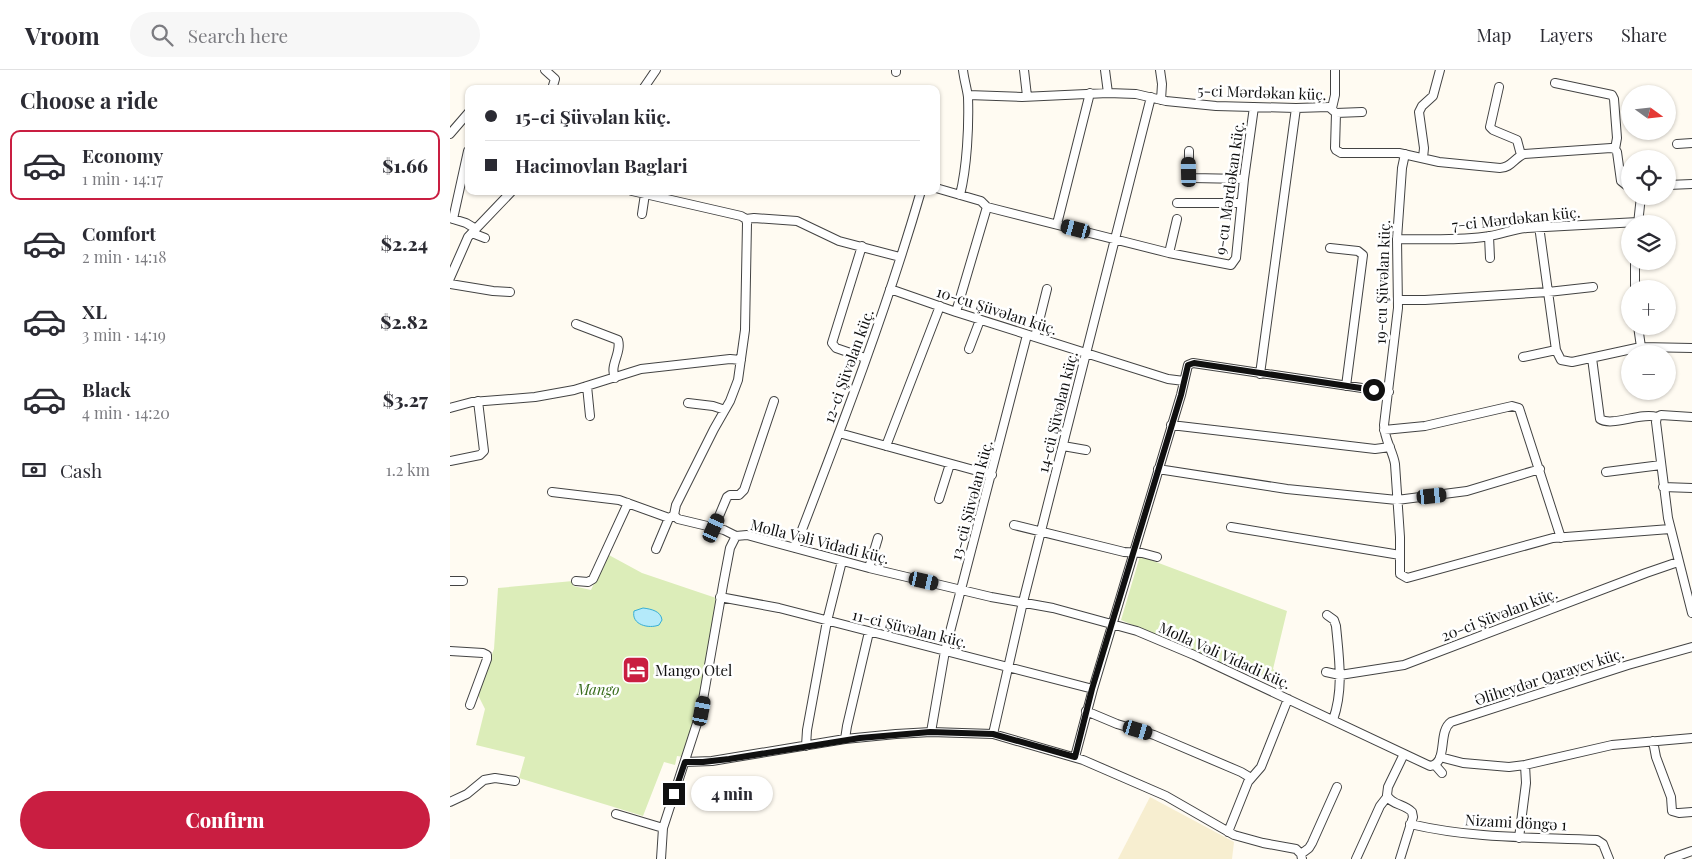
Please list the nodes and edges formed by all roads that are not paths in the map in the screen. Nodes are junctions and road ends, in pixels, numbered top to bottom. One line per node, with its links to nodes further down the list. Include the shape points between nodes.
1 (545, 70): 10 (street, via 555,79)
2 (656, 70): 11 (street)
3 (963, 70): 15 (street)
4 (1024, 70): 16 (street)
5 (1105, 70): 14 (street)
6 (1160, 70): 18 (street)
7 (1335, 70): 21 (street)
8 (1440, 70): 31 (street, via 1433,96 1419,112)
9 (1555, 82): 27 (street, via 1612,95 1617,138)
10 (553, 85)
11 (646, 85)
12 (1499, 87): 30 (street, via 1490,127 1517,140)
13 (1090, 93): 14 (street, 5-ci Mərdəkan küç.); 16 (street, 5-ci Mərdəkan küç.); 50 (street)
14 (1108, 93): 17 (street, 5-ci Mərdəkan küç.)
15 (968, 95): 16 (street, 5-ci Mərdəkan küç.); 42 (street)
16 (1027, 96)
17 (1151, 97): 18 (street, 5-ci Mərdəkan küç.); 56 (street, 14-cü Şüvəlan küç.)
18 (1160, 100): 19 (street, 5-ci Mərdəkan küç.)
19 (1254, 107): 20 (street, 5-ci Mərdəkan küç.); 33 (street, 9-cu Mərdəkan küç.)
20 (1296, 108): 21 (street, 5-ci Mərdəkan küç., via 1326,106); 86 (street)
21 (1334, 111): 22 (street); 29 (street, 5-ci Mərdəkan küç., via 1335,148 1338,152)
22 (1362, 112)
23 (465, 117): 24 (street)
24 (450, 134)
25 (1692, 143): 26 (street)
26 (1677, 144)
27 (1615, 149): 30 (street, 5-ci Mərdəkan küç.); 34 (street)
28 (1189, 151): 33 (street, via 1192,178)
29 (1405, 154): 31 (street, 5-ci Mərdəkan küç.); 57 (street, 19-cu Şüvəlan küç.)
30 (1521, 155): 31 (street, 5-ci Mərdəkan küç., via 1509,166 1500,168 1449,164)
31 (1423, 158)
32 (465, 163): 47 (street)
33 (1244, 179): 44 (street, 9-cu Mərdəkan küç.)
34 (1621, 181)
35 (1676, 184): 36 (street)
36 (1692, 184)
37 (940, 189): 42 (street, 9-cu Mərdəkan küç.)
38 (508, 195): 53 (street)
39 (645, 195): 46 (street)
40 (649, 195): 49 (street, via 738,215)
41 (920, 195): 61 (street, 12-ci Şüvəlan küç.)
42 (960, 195): 45 (street, 9-cu Mərdəkan küç., via 981,201)
43 (1177, 202): 44 (street)
44 (1241, 202): 60 (street, 9-cu Mərdəkan küç., via 1234,264)
45 (987, 207): 50 (street, 9-cu Mərdəkan küç.); 72 (street)
46 (642, 214)
47 (451, 218): 53 (street, via 466,223)
48 (1177, 219): 60 (street)
49 (746, 220): 58 (street, via 797,221 828,237); 85 (street, via 747,279)
50 (1057, 224): 56 (street, 9-cu Mərdəkan küç.)
51 (1621, 224): 52 (street, 7-ci Mərdəkan küç.)
52 (1539, 226): 54 (street, 7-ci Mərdəkan küç.); 69 (street)
53 (474, 231): 55 (street); 63 (street, via 463,247)
54 (1490, 236): 57 (street, 7-ci Mərdəkan küç.); 62 (street)
55 (485, 238)
56 (1114, 239): 60 (street, 9-cu Mərdəkan küç.); 81 (street, 14-cü Şüvəlan küç.)
57 (1397, 239): 70 (street, 19-cu Şüvəlan küç.)
58 (862, 246): 61 (street); 83 (street, via 832,343 836,348)
59 (1330, 248): 90 (street, via 1358,251 1363,255)
60 (1170, 254)
61 (900, 257): 67 (street, 12-ci Şüvəlan küç.)
62 (1490, 258)
63 (450, 278)
64 (450, 284): 68 (street)
65 (1593, 287): 69 (street)
66 (1047, 288): 75 (street, 13-cü Şüvəlan küç.)
67 (890, 289): 71 (street, 10-cu Şüvəlan küç.); 83 (street, 12-ci Şüvəlan küç.)
68 (510, 292)
69 (1548, 292): 70 (street); 79 (street)
70 (1398, 300): 91 (street, 19-cu Şüvəlan küç.)
71 (940, 306): 72 (street, 10-cu Şüvəlan küç.); 103 (street)
72 (956, 312): 73 (street, 10-cu Şüvəlan küç.)
73 (980, 320): 75 (street, 10-cu Şüvəlan küç.); 78 (street)
74 (576, 324): 87 (street, via 618,340 613,369)
75 (1031, 336): 81 (street, 10-cu Şüvəlan küç.); 113 (street, 13-cü Şüvəlan küç.)
76 (1676, 348): 77 (street)
77 (1692, 348)
78 (969, 349)
79 (1556, 350): 82 (street); 84 (street, via 1564,362)
80 (1621, 351): 84 (street)
81 (1086, 353): 88 (street, 10-cu Şüvəlan küç.); 104 (street, 14-cü Şüvəlan küç.)
82 (1524, 357)
83 (865, 358): 102 (street, 12-ci Şüvəlan küç.)
84 (1592, 358): 98 (street, via 1600,418 1607,421 1646,415)
85 (741, 360): 87 (street, via 641,369); 96 (street, via 736,387)
86 (1260, 374): 88 (street, via 1190,363); 90 (street)
87 (615, 378): 89 (street)
88 (1184, 381): 100 (street)
89 (587, 386): 92 (street, via 535,397); 97 (street)
90 (1346, 386): 91 (street)
91 (1389, 392): 101 (street, 19-cu Şüvəlan küç.)
92 (478, 401): 95 (street); 107 (street, via 484,451)
93 (774, 401): 123 (street, via 744,490 728,497)
94 (688, 403): 96 (street)
95 (450, 408)
96 (725, 410): 120 (street)
97 (590, 416)
98 (1657, 417): 99 (street); 109 (street)
99 (1692, 417)
100 (1171, 425): 105 (street, via 1375,449); 110 (street)
101 (1384, 430): 105 (street, 19-cu Şüvəlan küç.); 111 (street, via 1425,426 1512,406 1521,411)
102 (839, 433): 103 (street); 129 (street, 12-ci Şüvəlan küç.)
103 (886, 446): 108 (street)
104 (1063, 446): 106 (street); 125 (street, 14-cü Şüvəlan küç.)
105 (1390, 447): 118 (street, 19-cu Şüvəlan küç., via 1395,464)
106 (1086, 450)
107 (450, 461)
108 (950, 464): 113 (street); 117 (street)
109 (1661, 465): 112 (street); 114 (street)
110 (1158, 469): 118 (street, via 1287,489); 131 (street)
111 (1540, 469): 118 (street, via 1467,491); 128 (street)
112 (1606, 472)
113 (992, 475): 141 (street, 13-cü Şüvəlan küç.)
114 (1663, 487): 115 (street); 124 (street)
115 (1692, 488)
116 (552, 492): 119 (street, Molla Vəli Vidadi küç.)
117 (939, 499)
118 (1397, 500): 132 (street, 19-cu Şüvəlan küç.)
119 (628, 503): 120 (street, Molla Vəli Vidadi küç.); 139 (street, via 593,579)
120 (672, 517): 123 (street, Molla Vəli Vidadi küç.); 130 (street)
121 (1014, 525): 125 (street)
122 (1231, 527): 132 (street)
123 (714, 528): 126 (street, Molla Vəli Vidadi küç.)
124 (1670, 529): 128 (street, 19-cu Şüvəlan küç.); 135 (street)
125 (1042, 532): 131 (street); 143 (street, 14-cü Şüvəlan küç.)
126 (736, 536): 129 (street, Molla Vəli Vidadi küç., via 746,535); 142 (street, via 730,548)
127 (878, 538): 136 (street)
128 (1561, 538): 132 (street, 19-cu Şüvəlan küç., via 1407,578 1400,574)
129 (794, 548): 134 (street, Molla Vəli Vidadi küç.)
130 (656, 549)
131 (1134, 553): 133 (street); 147 (street)
132 (1400, 555)
133 (1157, 557)
134 (842, 561): 136 (street, Molla Vəli Vidadi küç.); 146 (street)
135 (1678, 562): 140 (street); 154 (street, 20-ci Şüvəlan küç., via 1404,665)
136 (869, 568): 141 (street, Molla Vəli Vidadi küç.)
137 (450, 581): 138 (street)
138 (463, 581)
139 (576, 581)
140 (1689, 589): 144 (street)
141 (961, 590): 143 (street, Molla Vəli Vidadi küç.); 151 (street, 13-cü Şüvəlan küç.)
142 (720, 597): 146 (street, 11-ci Şüvəlan küç.); 169 (street, via 702,711)
143 (1023, 602): 147 (street, Molla Vəli Vidadi küç.); 152 (street, 14-cü Şüvəlan küç.)
144 (1692, 613)
145 (1327, 615): 154 (street, via 1336,626)
146 (827, 621): 148 (street, 11-ci Şüvəlan küç.); 165 (street)
147 (1113, 624): 155 (street); 156 (street, Molla Vəli Vidadi küç., via 1155,638)
148 (869, 632): 151 (street, 11-ci Şüvəlan küç.); 163 (street)
149 (1692, 647): 168 (street, Əliheydər Qarayev küç., via 1456,720 1445,729)
150 (450, 651): 157 (street, via 487,655)
151 (945, 651): 152 (street, 11-ci Şüvəlan küç.); 160 (street, 13-cü Şüvəlan küç.)
152 (1008, 666): 155 (street, 11-ci Şüvəlan küç.); 161 (street, 14-cü Şüvəlan küç.)
153 (1326, 672): 154 (street, 20-ci Şüvəlan küç.)
154 (1340, 675): 159 (street)
155 (1092, 689): 158 (street)
156 (1288, 699): 159 (street, Molla Vəli Vidadi küç.); 173 (street, via 1261,767)
157 (470, 705)
158 (1086, 711): 167 (street); 173 (street, via 1154,735)
159 (1333, 720): 166 (street, Molla Vəli Vidadi küç.)
160 (930, 732): 161 (street); 163 (street)
161 (993, 734): 167 (street)
162 (1692, 738): 164 (street)
163 (846, 739): 165 (street)
164 (1653, 741): 171 (street, via 1595,748); 178 (street, via 1669,789 1672,811)
165 (806, 746): 169 (street, via 712,761)
166 (1404, 754): 170 (street, Molla Vəli Vidadi küç., via 1427,765); 176 (street, via 1388,787)
167 (1075, 757): 182 (street, via 1166,796)
168 (1440, 757): 170 (street); 171 (street, via 1487,766)
169 (685, 762): 181 (street)
170 (1435, 765): 172 (street)
171 (1525, 765): 183 (street)
172 (1442, 773)
173 (1251, 778): 182 (street)
174 (515, 780): 177 (street, via 484,780 467,794)
175 (1337, 787): 185 (street, via 1312,843)
176 (1387, 797): 180 (street, via 1411,810); 188 (street)
177 (450, 802)
178 (1692, 812)
179 (616, 814): 181 (street)
180 (1410, 824): 183 (street, Nizami döngə 1, via 1449,832); 189 (street)
181 (663, 828): 187 (street)
182 (1228, 832): 185 (street, via 1248,840 1296,849)
183 (1519, 838): 190 (street, Nizami döngə 1, via 1597,840 1603,844)
184 (1692, 852): 186 (street)
185 (1302, 856)
186 (1678, 857): 191 (street)
187 (662, 859)
188 (1356, 859)
189 (1400, 859)
190 (1609, 859)
191 (1668, 859)

